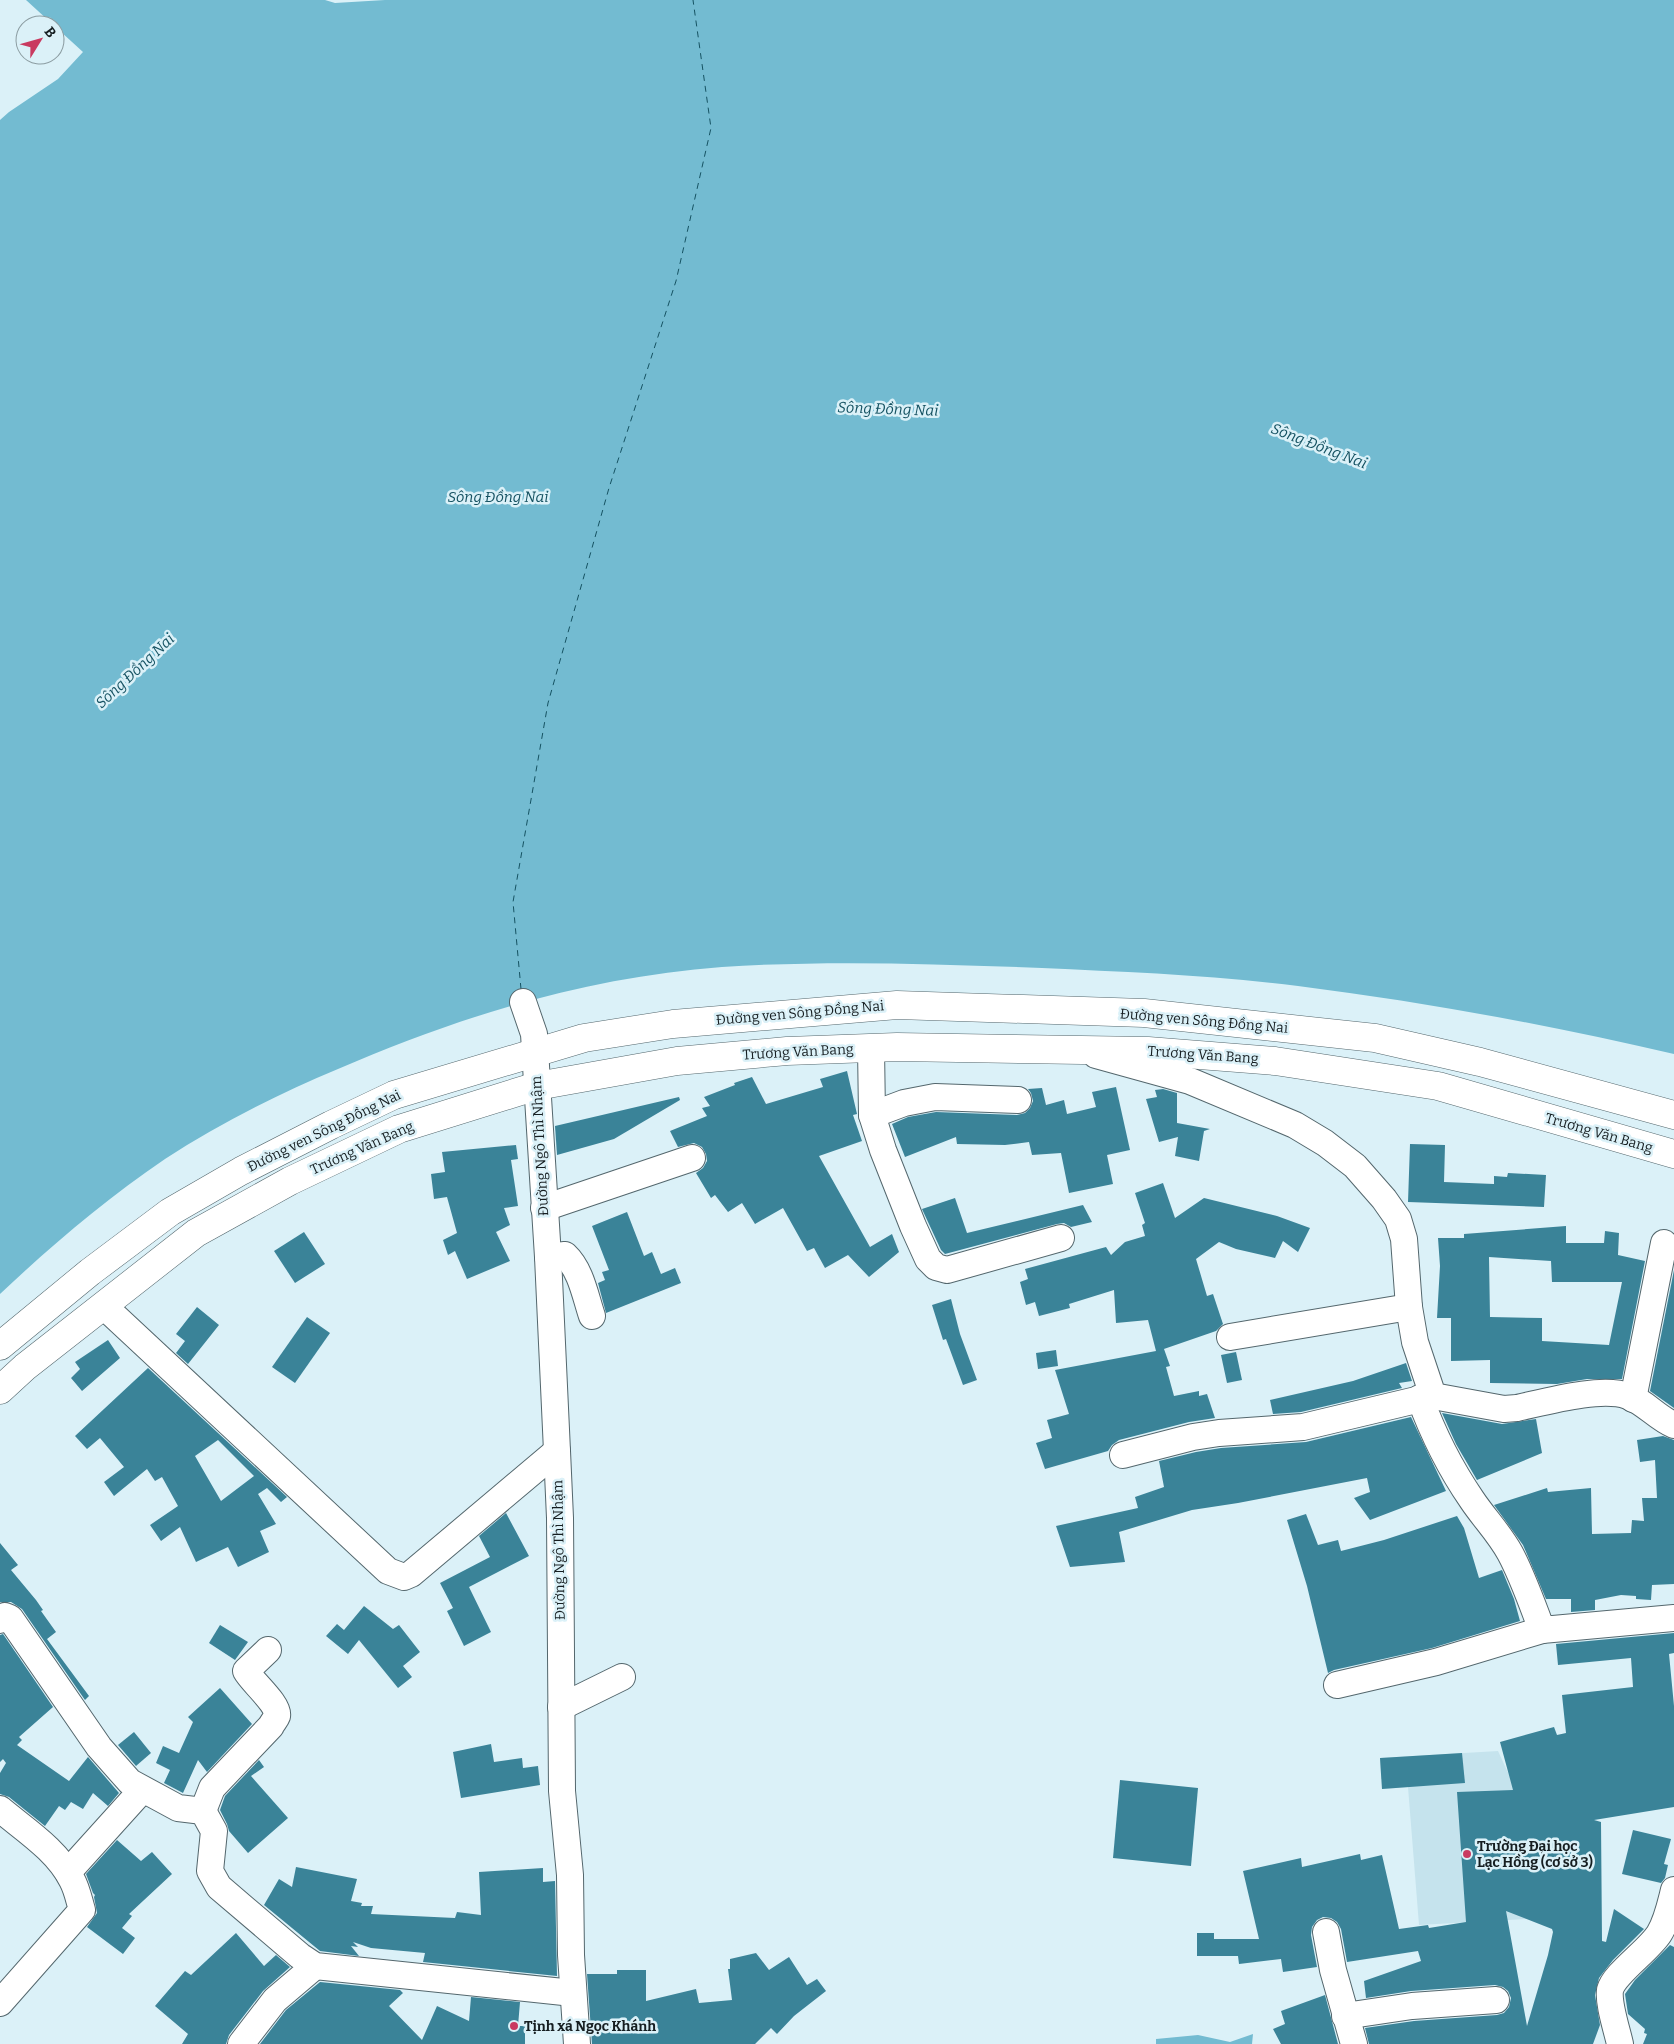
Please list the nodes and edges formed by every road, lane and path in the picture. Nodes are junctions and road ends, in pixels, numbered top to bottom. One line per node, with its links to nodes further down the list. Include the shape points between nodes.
1 (522, 1002): 2 (street, Đường Ngô Thì Nhậm)
2 (535, 1048): 5 (street, Đường Ngô Thì Nhậm); 8 (main road, Đường ven Sông Đồng Nai, via 673,1024 897,1005 1144,1013 1375,1038 1480,1062); 19 (main road, Đường ven Sông Đồng Nai, via 394,1095 241,1171 170,1212)
3 (871, 1048): 4 (main road, Trương Văn Bang); 5 (main road, Trương Văn Bang, via 787,1051 677,1061); 7 (street)
4 (1077, 1050): 9 (main road, Trương Văn Bang, via 1148,1051 1275,1061 1438,1086); 15 (street, via 1190,1081 1295,1125 1355,1166 1398,1219 1404,1238)
5 (537, 1086): 11 (street, Đường Ngô Thì Nhậm); 20 (main road, Trương Văn Bang, via 399,1129 290,1181 196,1233)
6 (1018, 1100): 7 (street, via 935,1097 904,1103)
7 (872, 1115): 12 (street, via 913,1226 928,1258 936,1267 947,1270)
8 (1674, 1115)
9 (1674, 1154)
10 (692, 1158): 11 (street)
11 (544, 1208): 14 (street, Đường Ngô Thì Nhậm)
12 (1061, 1238)
13 (1664, 1242): 22 (street)
14 (548, 1257): 17 (street, via 565,1255 577,1269); 24 (street, Đường Ngô Thì Nhậm)
15 (1409, 1307): 18 (street); 21 (street)
16 (108, 1310): 24 (street, via 388,1571 404,1577 412,1574)
17 (592, 1316)
18 (1230, 1337)
19 (0, 1346)
20 (0, 1390)
21 (1426, 1397): 22 (street, via 1504,1409 1597,1393 1614,1393); 25 (street, via 1303,1427 1193,1437); 28 (street, via 1432,1432 1472,1501 1509,1552)
22 (1632, 1399): 23 (street)
23 (1674, 1425)
24 (557, 1451): 32 (street, Đường Ngô Thì Nhậm)
25 (1123, 1456)
26 (1674, 1618): 28 (street)
27 (0, 1620): 33 (street, via 5,1616 10,1618 99,1747 130,1782)
28 (1542, 1630): 31 (street, via 1436,1662)
29 (268, 1650): 35 (street, via 246,1671 266,1695 277,1716 212,1788)
30 (622, 1677): 32 (street)
31 (1337, 1685)
32 (561, 1707): 40 (street, Đường Ngô Thì Nhậm)
33 (142, 1790): 35 (street, via 178,1808); 36 (street)
34 (0, 1809): 36 (street, via 48,1849)
35 (203, 1811): 39 (street, via 214,1830 210,1871 219,1887)
36 (68, 1872): 42 (street, via 82,1910)
37 (1674, 1890): 47 (street, via 1668,1917 1659,1934 1610,1989)
38 (1326, 1932): 43 (street)
39 (315, 1966): 40 (street); 44 (street, via 275,2000)
40 (573, 1993): 45 (street, Đường Ngô Thì Nhậm)
41 (1496, 2000): 43 (street, via 1412,2006)
42 (0, 2003)
43 (1345, 2016): 46 (street)
44 (240, 2044)
45 (577, 2044)
46 (1354, 2044)
47 (1620, 2044)

